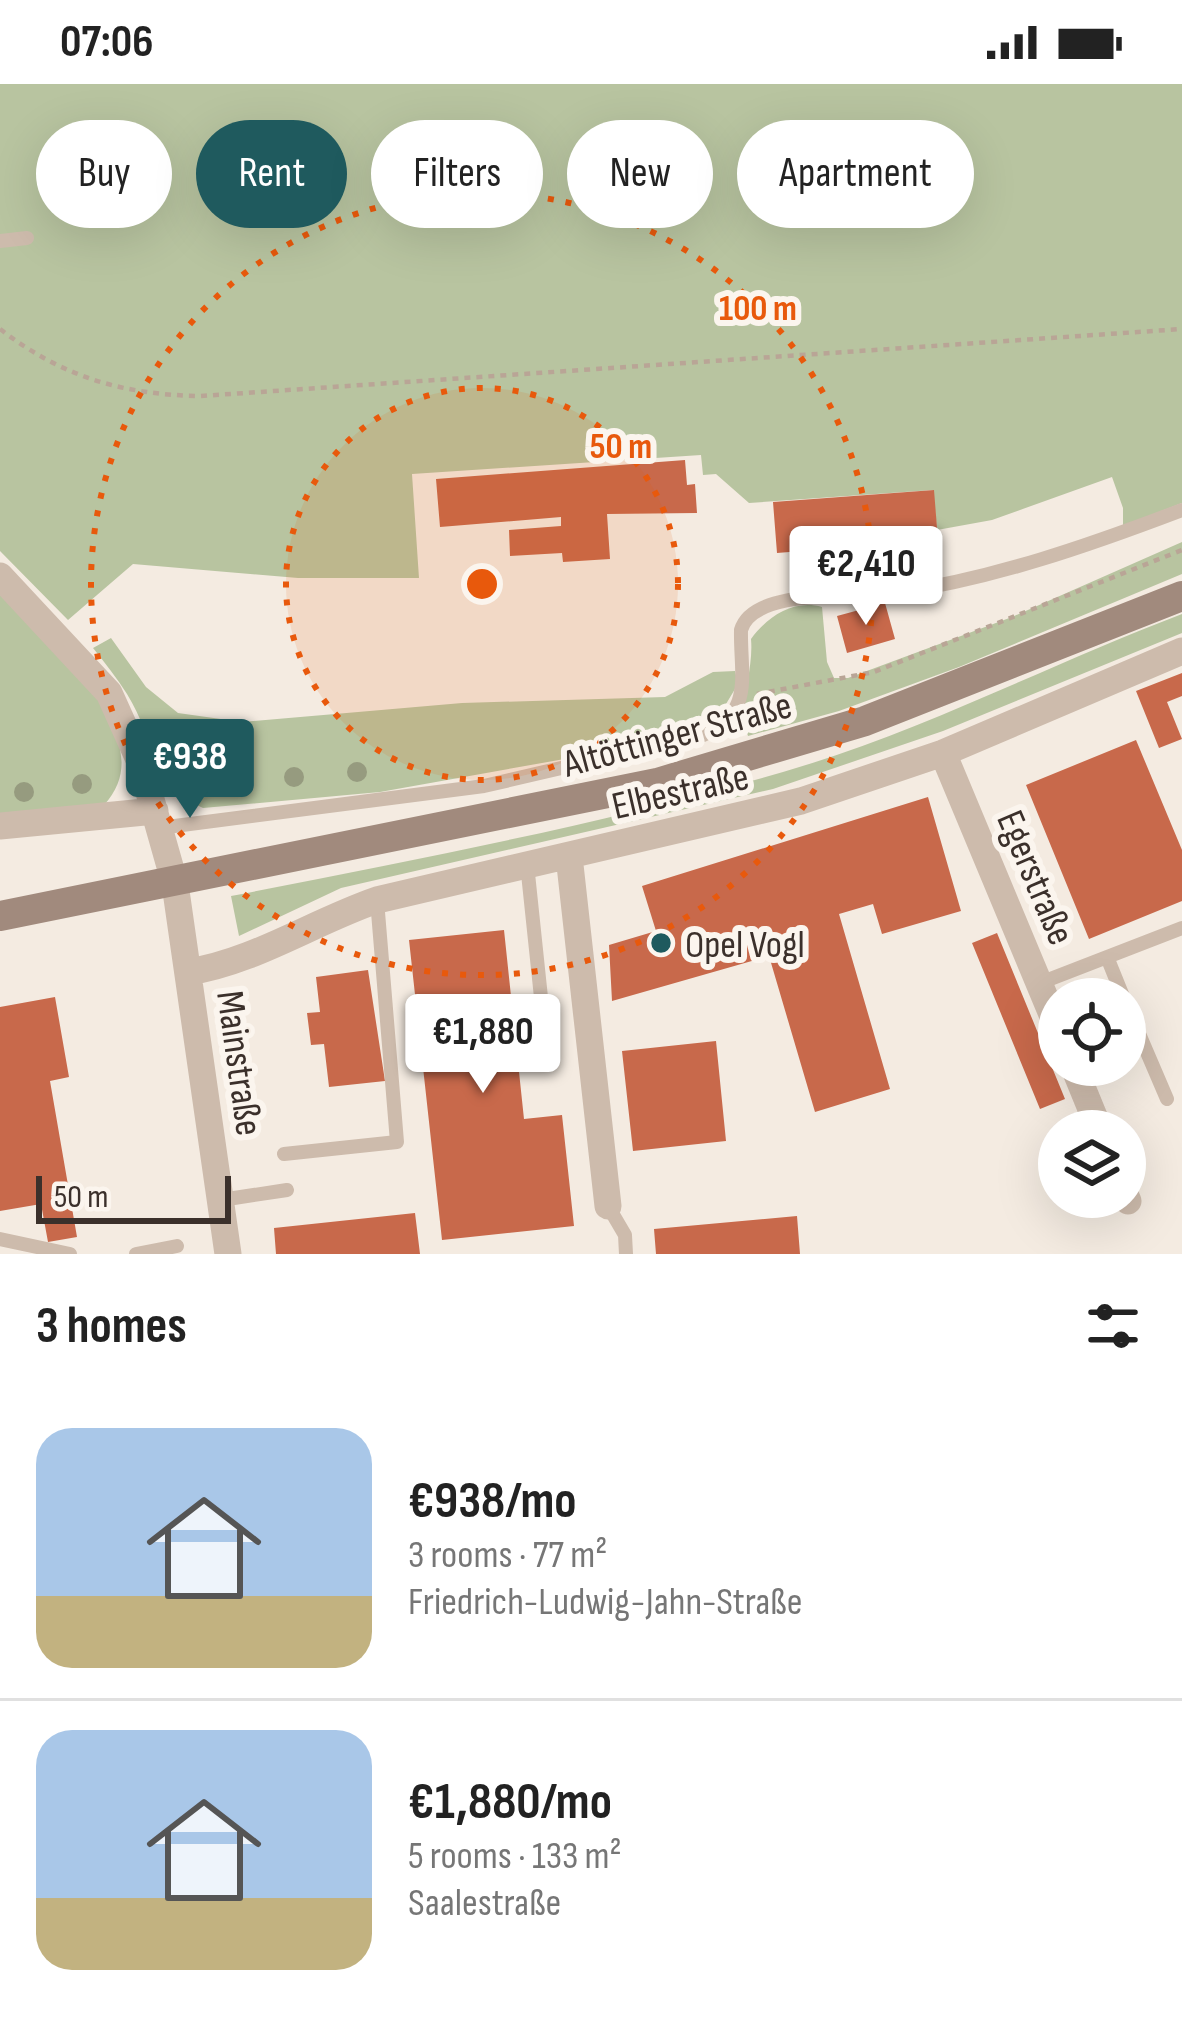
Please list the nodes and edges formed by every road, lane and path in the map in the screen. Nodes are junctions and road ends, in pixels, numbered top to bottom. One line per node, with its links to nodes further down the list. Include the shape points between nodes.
1 (27, 238): 2 (lane)
2 (0, 241)
3 (1182, 328): 4 (path, via 201,396 92,382)
4 (0, 329)
5 (1182, 510): 10 (lane, via 960,580 757,610 741,630)
6 (1182, 550): 10 (path, via 874,672)
7 (0, 576): 12 (street, Mainstraße, via 110,693)
8 (1182, 596): 16 (main road, Altöttinger Straße, via 865,721 740,760)
9 (1182, 651): 11 (street, Elbestraße)
10 (744, 695): 12 (lane, via 719,728 484,786)
11 (943, 753): 14 (street, Elbestraße, via 801,801); 22 (street, Egerstraße)
12 (157, 820): 13 (street); 16 (street, Mainstraße)
13 (0, 826)
14 (568, 856): 15 (street, Elbestraße); 31 (street)
15 (527, 864): 17 (street, Elbestraße); 26 (lane)
16 (175, 884): 18 (main road, Altöttinger Straße); 21 (street, Mainstraße)
17 (377, 900): 21 (street, Elbestraße, via 224,966); 28 (lane, via 397,1142)
18 (2, 913)
19 (1182, 928): 20 (lane)
20 (1107, 957): 23 (lane); 24 (lane)
21 (188, 972): 30 (street, Mainstraße)
22 (1038, 978)
23 (1053, 978)
24 (1116, 978)
25 (1146, 1050): 27 (lane)
26 (548, 1064)
27 (1167, 1099)
28 (284, 1154)
29 (287, 1190): 30 (lane)
30 (221, 1200): 36 (street, Mainstraße)
31 (608, 1206): 37 (lane)
32 (0, 1239): 34 (lane)
33 (177, 1246): 35 (lane)
34 (70, 1254)
35 (136, 1254)
36 (228, 1254)
37 (626, 1254)

